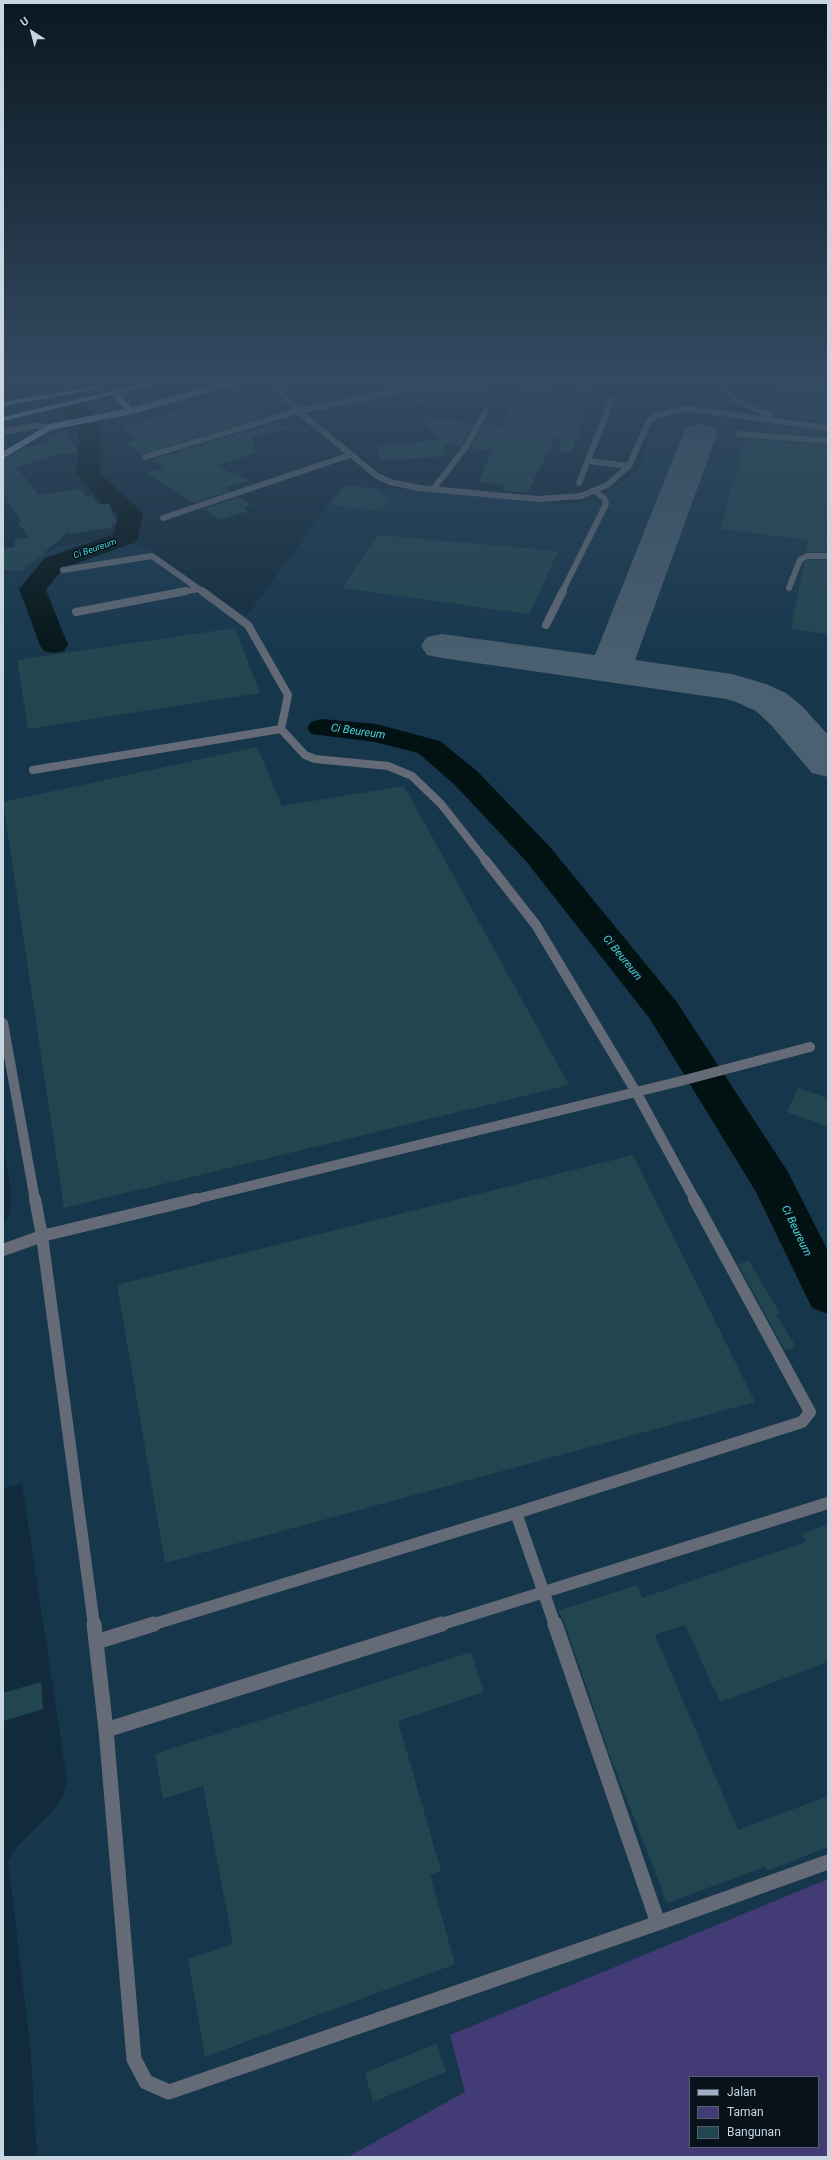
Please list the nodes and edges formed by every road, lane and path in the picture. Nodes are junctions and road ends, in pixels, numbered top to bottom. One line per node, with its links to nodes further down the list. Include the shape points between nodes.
1 (279, 479): 9 (street)
2 (383, 479): 7 (street, via 419,488)
3 (441, 479): 7 (street)
4 (581, 479): 6 (street)
5 (614, 479): 8 (street)
6 (579, 483)
7 (434, 488): 8 (street, via 558,500)
8 (595, 491): 15 (street, via 604,498 606,504)
9 (163, 518)
10 (828, 556): 12 (street, via 807,556 800,560)
11 (63, 570): 13 (street, via 152,556)
12 (789, 588)
13 (198, 589): 14 (street); 16 (street, via 248,625 288,695)
14 (76, 612)
15 (546, 625)
16 (281, 729): 17 (street); 20 (street, via 305,754 325,761 396,768 412,776 441,804 536,925)
17 (33, 770)
18 (3, 1023): 21 (street)
19 (810, 1047): 20 (street)
20 (636, 1092): 21 (street); 24 (street, via 810,1412 802,1422)
21 (42, 1236): 22 (street); 26 (street)
22 (3, 1250)
23 (828, 1503): 25 (street)
24 (516, 1513): 25 (street); 26 (street)
25 (544, 1593): 27 (street); 29 (street)
26 (96, 1642): 27 (street)
27 (106, 1730): 29 (street, via 134,2059 146,2082 169,2092)
28 (828, 1862): 29 (street)
29 (658, 1923)

